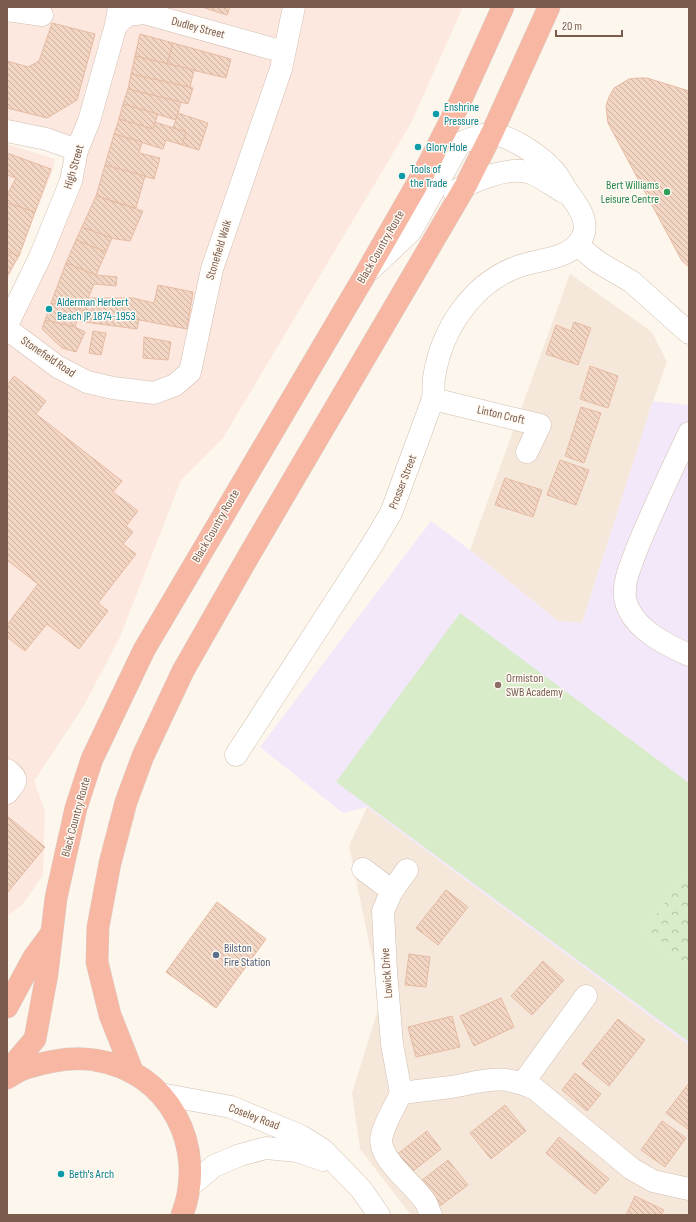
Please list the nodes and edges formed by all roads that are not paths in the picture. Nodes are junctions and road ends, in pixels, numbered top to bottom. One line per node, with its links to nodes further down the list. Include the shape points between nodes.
1 (294, 7): 7 (street, Stonefield Walk)
2 (503, 7): 13 (highway, Black Country Route, via 428,165)
3 (550, 7): 9 (highway)
4 (7, 8): 5 (street)
5 (42, 15)
6 (117, 16): 7 (street, Dudley Street, via 144,13); 10 (street, High Street, via 89,121)
7 (284, 52): 18 (street, Stonefield Walk, via 212,269 190,372 175,385 154,393)
8 (7, 131): 10 (street, via 46,139)
9 (492, 133): 11 (highway); 12 (street, via 510,138 553,169); 13 (street, via 460,143)
10 (77, 150): 15 (street, High Street, via 71,181 40,257)
11 (466, 185): 12 (street, via 490,176 520,170); 13 (street, via 431,209); 33 (highway, via 183,671 143,756 126,802 110,863 98,927 97,962 110,1015)
12 (570, 196): 14 (street, via 578,205 585,227 583,236)
13 (414, 207): 29 (highway, Black Country Route, via 365,275 144,650 92,759 76,808)
14 (576, 245): 16 (street, via 598,262 632,282); 19 (street, Prosser Street, via 569,252 559,256 517,267 495,277 479,290 460,311 448,331 436,367)
15 (7, 325)
16 (687, 327)
17 (7, 329): 18 (street, Stonefield Road, via 58,367 87,382)
18 (113, 388)
19 (434, 399): 21 (street, Linton Croft, via 540,425); 23 (street, Prosser Street, via 392,513)
20 (689, 434): 22 (street, via 640,540 627,575 625,589 629,609 637,621 646,630)
21 (528, 452)
22 (689, 655)
23 (236, 754)
24 (7, 770): 25 (street, via 15,777 16,782)
25 (7, 793)
26 (363, 869): 28 (street)
27 (407, 870): 28 (street, Lowick Drive)
28 (392, 891): 36 (street, Lowick Drive, via 383,911 392,1044)
29 (51, 933): 31 (highway, via 34,957); 32 (highway, Black Country Route, via 47,974 35,1039)
30 (586, 996): 35 (street)
31 (7, 1007)
32 (7, 1072)
33 (133, 1073): 34 (highway, via 107,1062 78,1058 58,1060 25,1069); 37 (highway)
34 (7, 1078)
35 (522, 1083): 36 (street, via 486,1079 450,1087); 40 (street, via 535,1089 632,1169 653,1181)
36 (401, 1093): 43 (street, via 381,1136 382,1150 427,1204)
37 (160, 1094): 38 (street, Coseley Road, via 231,1107 267,1121 301,1136 323,1150); 39 (highway, via 173,1110 186,1140 190,1161)
38 (337, 1165): 39 (street, Coseley Road, via 297,1151 266,1148 240,1154 214,1166); 42 (street, Coseley Road, via 361,1189)
39 (190, 1186): 41 (highway)
40 (689, 1189)
41 (182, 1215)
42 (380, 1215)
43 (431, 1215)

